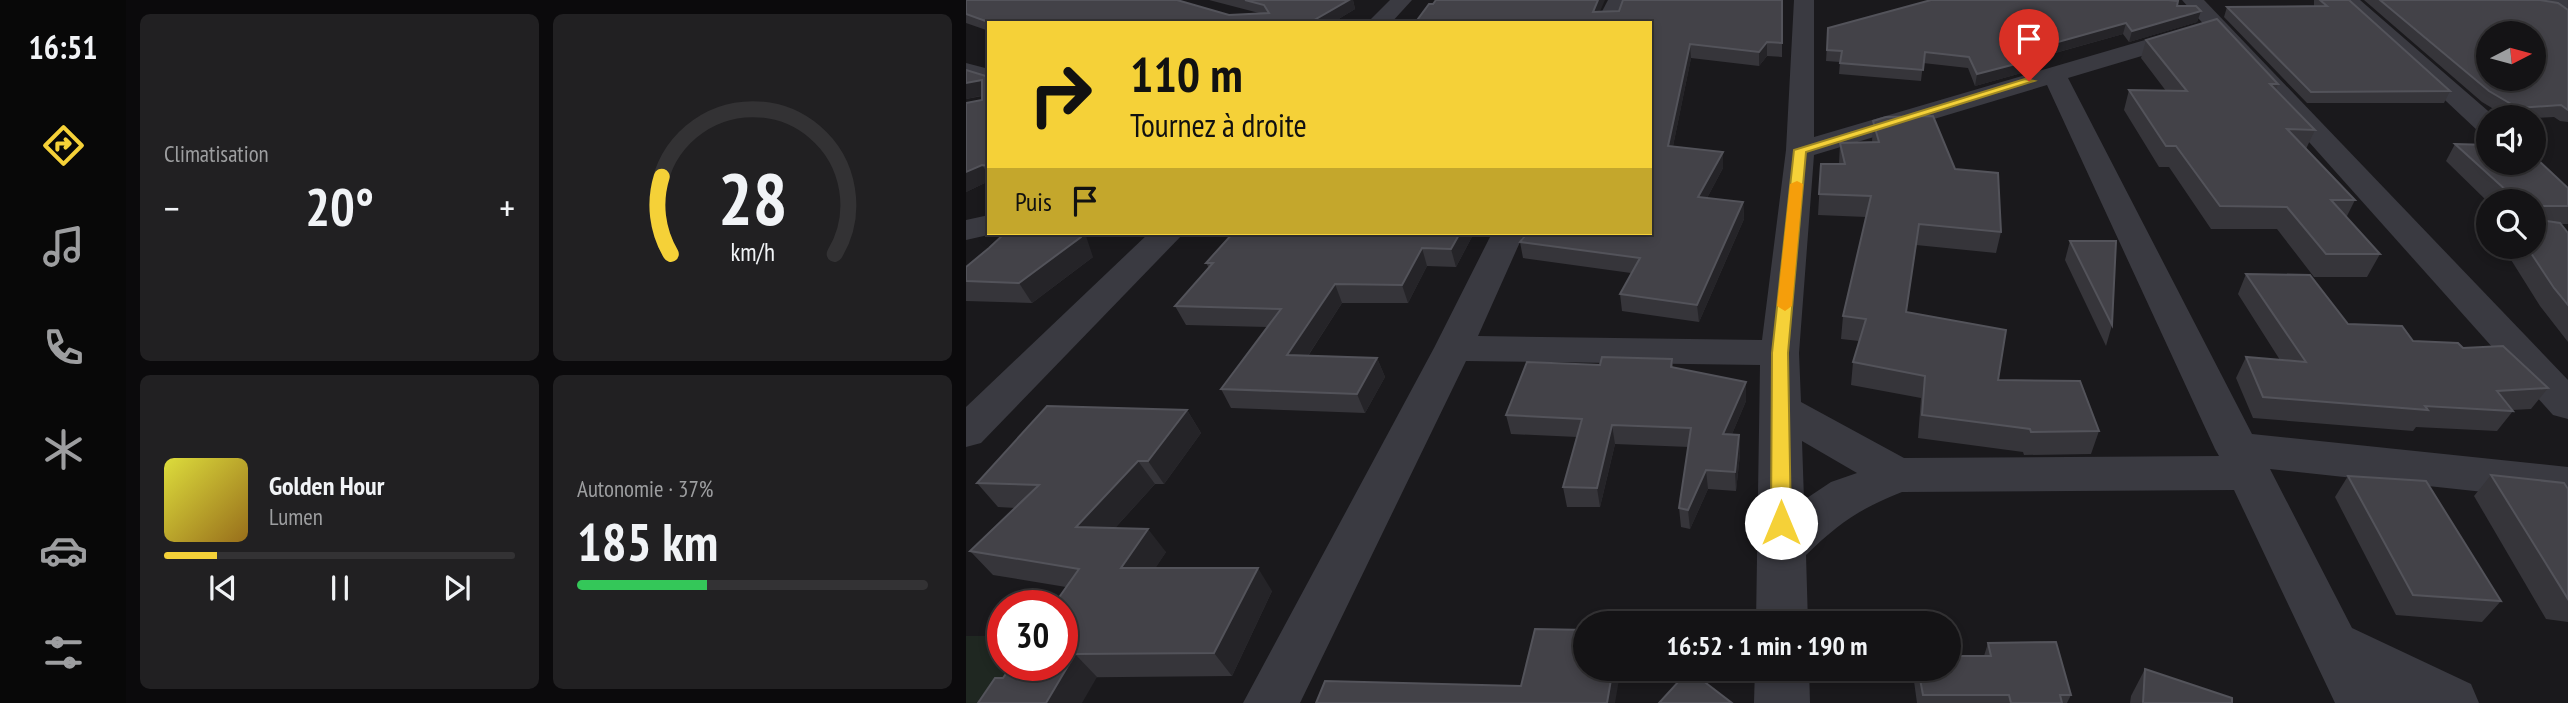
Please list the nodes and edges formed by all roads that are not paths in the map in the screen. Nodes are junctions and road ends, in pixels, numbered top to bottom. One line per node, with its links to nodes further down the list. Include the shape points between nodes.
1 (1402, 0): 7 (street)
2 (1618, 0): 8 (street)
3 (2192, 0): 10 (street)
4 (2348, 0): 14 (street)
5 (2514, 0): 6 (street)
6 (2566, 7)
7 (1381, 20)
8 (1608, 21)
9 (1814, 21): 15 (street)
10 (2216, 26): 12 (street); 22 (street)
11 (966, 70): 13 (street)
12 (2054, 74): 15 (street); 25 (street)
13 (987, 76)
14 (2476, 114)
15 (1800, 150): 21 (street)
16 (987, 225): 17 (street)
17 (966, 230)
18 (1166, 235): 24 (street)
19 (1507, 235): 20 (street)
20 (1453, 348): 21 (street); 32 (street)
21 (1780, 353): 23 (street)
22 (2568, 405)
23 (1781, 410): 26 (street); 28 (street)
24 (966, 432)
25 (2242, 461): 26 (street); 27 (street); 30 (street)
26 (1898, 475): 28 (street, via 1847,495)
27 (2568, 484)
28 (1781, 548): 29 (street)
29 (1782, 611)
30 (2333, 645): 34 (street); 35 (street)
31 (1782, 681): 33 (street)
32 (1271, 703)
33 (1782, 703)
34 (2365, 703)
35 (2451, 703)

